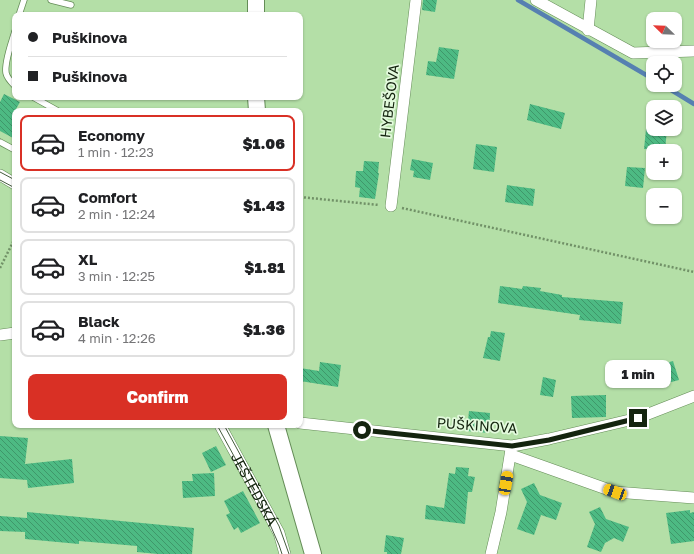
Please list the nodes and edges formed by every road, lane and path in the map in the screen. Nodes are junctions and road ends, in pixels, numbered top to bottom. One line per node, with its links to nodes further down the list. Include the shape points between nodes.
1 (24, 0): 8 (lane)
2 (52, 0): 7 (lane)
3 (256, 0): 9 (street)
4 (416, 0): 21 (street, HYBEŠOVA)
5 (536, 0): 10 (street)
6 (591, 0): 10 (street)
7 (71, 5)
8 (21, 12)
9 (256, 12)
10 (588, 30): 12 (street, via 633,53)
11 (12, 41): 13 (lane, via 6,72)
12 (694, 51)
13 (12, 83)
14 (38, 100): 15 (lane)
15 (53, 108)
16 (0, 142): 17 (lane)
17 (12, 148)
18 (0, 175): 19 (street)
19 (12, 182)
20 (303, 197): 21 (path)
21 (390, 206): 24 (path)
22 (12, 244): 23 (path)
23 (0, 268)
24 (694, 272)
25 (12, 333): 26 (street)
26 (0, 335)
27 (694, 396): 31 (street, PUŠKINOVA, via 638,418)
28 (303, 423): 31 (street, PUŠKINOVA)
29 (222, 428): 33 (street, JEŠTĚDSKÁ, via 279,533)
30 (277, 428): 34 (street)
31 (511, 450): 32 (street, via 615,492); 35 (street)
32 (694, 498)
33 (285, 554)
34 (313, 554)
35 (491, 554)

